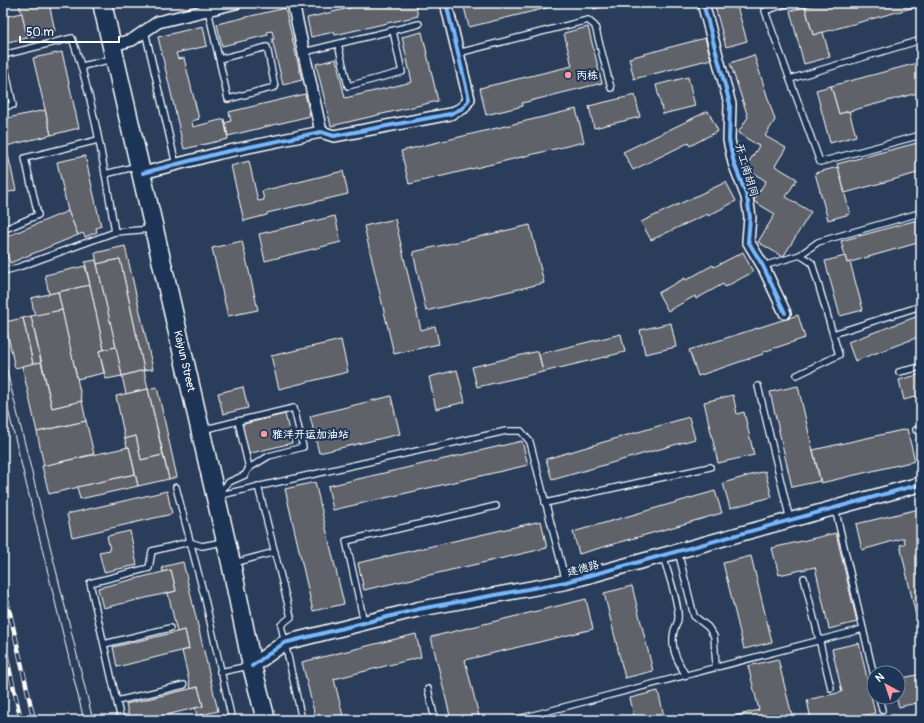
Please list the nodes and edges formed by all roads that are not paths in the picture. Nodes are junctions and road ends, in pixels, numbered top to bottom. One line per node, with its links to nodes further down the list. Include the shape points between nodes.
1 (102, 3): 13 (main road, Kaiyun Street)
2 (236, 3): 7 (street)
3 (293, 3): 14 (street)
4 (446, 3): 15 (street)
5 (703, 3): 33 (street, 开工南胡同, via 730,104 729,140 734,163 747,198 750,217 748,241)
6 (789, 3): 19 (lane, via 765,11)
7 (208, 10): 10 (street, via 158,22); 17 (lane)
8 (419, 24): 9 (lane)
9 (393, 30): 12 (lane); 12 (lane, via 402,72 348,86)
10 (145, 31): 13 (street); 25 (lane)
11 (921, 40): 19 (lane)
12 (338, 44): 14 (lane)
13 (115, 52): 18 (lane); 26 (main road, Kaiyun Street)
14 (304, 52): 22 (street)
15 (458, 53): 20 (lane, via 588,20 595,26); 22 (street, via 469,99 463,108 450,114 334,136)
16 (3, 56): 18 (lane, via 72,38); 21 (lane, via 13,105)
17 (218, 59): 17 (lane, via 228,99 276,87 267,47)
18 (82, 66): 24 (lane)
19 (790, 78): 23 (lane, via 820,162)
20 (611, 88)
21 (3, 107)
22 (321, 132): 25 (street)
23 (921, 135)
24 (98, 140): 27 (lane); 30 (lane, via 25,158 38,215)
25 (176, 165): 26 (street)
26 (143, 173): 27 (lane, via 130,168); 29 (main road, Kaiyun Street)
27 (105, 174): 31 (lane)
28 (916, 214): 32 (lane, via 818,242)
29 (155, 229): 31 (lane); 43 (main road, Kaiyun Street)
30 (3, 230)
31 (115, 232): 34 (lane, via 19,268)
32 (800, 255): 33 (lane); 37 (lane, via 812,263)
33 (763, 266): 36 (street, 开工南胡同)
34 (3, 268)
35 (921, 306): 37 (lane)
36 (785, 313)
37 (833, 334): 40 (lane, via 839,355)
38 (921, 367): 39 (lane)
39 (899, 372)
40 (797, 375)
41 (758, 386): 53 (lane)
42 (238, 421): 43 (lane); 45 (lane); 45 (lane, via 294,408 300,431 303,447 270,456)
43 (201, 431): 49 (main road, Kaiyun Street)
44 (710, 467): 50 (lane)
45 (249, 468): 49 (lane, via 245,475 229,482)
46 (921, 484): 52 (street, 建德路)
47 (258, 486): 49 (lane); 50 (lane, via 506,431 521,431 530,442); 57 (lane)
48 (176, 488): 55 (lane)
49 (216, 496): 54 (main road, Kaiyun Street)
50 (545, 503): 61 (lane)
51 (496, 506): 62 (lane, via 346,541)
52 (835, 508): 53 (street, 建德路); 64 (lane)
53 (790, 520): 56 (street, 建德路)
54 (226, 541): 55 (lane, via 202,546); 59 (main road, Kaiyun Street)
55 (189, 542): 67 (lane, via 152,552 149,568 90,583); 71 (lane, via 205,599)
56 (678, 551): 58 (street, 建德路); 70 (lane, via 694,616 708,627 714,636)
57 (275, 552): 59 (lane); 66 (lane, via 291,617 281,625)
58 (663, 555): 61 (street, 建德路); 72 (lane, via 677,606 678,619 672,646)
59 (231, 563): 69 (main road, Kaiyun Street)
60 (804, 578): 65 (lane)
61 (566, 582): 62 (street, 建德路, via 419,609)
62 (364, 623): 66 (street, 建德路)
63 (170, 628): 67 (lane)
64 (863, 629): 65 (lane); 68 (lane)
65 (819, 640): 70 (lane); 74 (lane)
66 (284, 643): 69 (street, 建德路); 82 (lane)
67 (104, 644): 76 (lane)
68 (871, 665)
69 (252, 666): 71 (lane); 81 (main road, Kaiyun Street)
70 (716, 666): 72 (lane)
71 (220, 672): 80 (lane)
72 (685, 674): 84 (lane)
73 (184, 685): 76 (lane)
74 (831, 688)
75 (428, 689): 83 (lane)
76 (117, 701): 79 (lane)
77 (881, 705): 78 (lane)
78 (882, 710)
79 (121, 720)
80 (232, 720)
81 (266, 720)
82 (302, 720)
83 (435, 720)
84 (514, 720)

